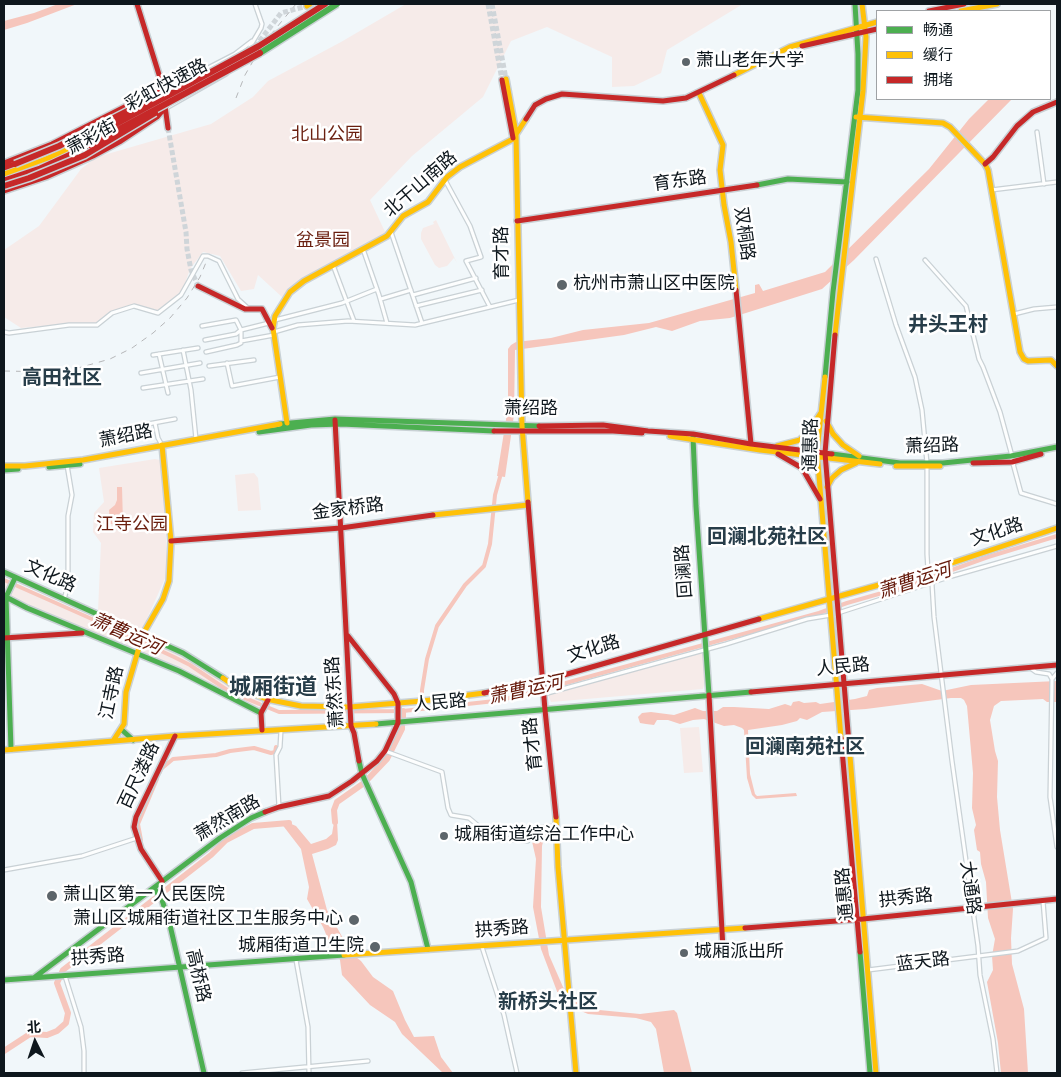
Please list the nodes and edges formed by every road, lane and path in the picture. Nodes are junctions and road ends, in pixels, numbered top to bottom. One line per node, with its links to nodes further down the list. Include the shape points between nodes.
1 (137, 4): 18 (main road)
2 (255, 4): 15 (street, via 262,24)
3 (325, 4): 17 (main road, 彩虹快速路, bridge)
4 (337, 4): 17 (main road, 彩虹快速路, bridge, via 279,41)
5 (855, 4): 14 (main road)
6 (862, 4): 12 (main road)
7 (964, 4): 9 (main road)
8 (997, 4): 10 (main road)
9 (934, 10)
10 (966, 10)
11 (876, 22): 12 (main road)
12 (865, 28): 13 (main road); 14 (main road, 北干山南路); 22 (main road, via 866,62)
13 (876, 29)
14 (856, 31): 19 (main road, 北干山南路, via 808,41); 22 (main road)
15 (256, 37): 18 (street, via 241,50); 21 (street, via 234,70)
16 (504, 80): 25 (main road, 育才路)
17 (195, 84): 26 (main road, 彩虹快速路, bridge); 29 (main road, bridge, via 134,106 59,146); 36 (main road, bridge, via 85,155)
18 (163, 91): 21 (main road); 21 (main road, 萧彩街, via 234,61); 27 (main road, 萧彩街, via 150,94 52,144)
19 (698, 93): 25 (main road, 北干山南路, via 663,101 562,94 535,105); 39 (main road, 双桐路, via 723,145)
20 (1057, 102): 28 (main road, via 1033,112)
21 (165, 108): 23 (main road); 38 (main road, 萧彩街, via 121,141 93,156)
22 (857, 117): 28 (main road, via 943,123); 33 (main road); 42 (main road)
23 (168, 128)
24 (1037, 132): 35 (street)
25 (515, 136): 32 (main road, 北干山南路, via 460,167); 40 (main road, 育才路)
26 (89, 142): 30 (main road, 彩虹快速路); 31 (main road, 彩虹快速路, via 40,168)
27 (4, 163)
28 (985, 164): 37 (main road)
29 (4, 168)
30 (4, 174)
31 (4, 180)
32 (445, 180): 41 (main road, 北干山南路, via 428,202 403,216); 47 (street, via 470,226 482,257 466,262)
33 (847, 182): 39 (main road, 育东路, via 788,178); 42 (main road)
34 (1057, 182): 35 (street)
35 (1044, 184): 37 (street)
36 (4, 186)
37 (991, 190): 61 (main road)
38 (4, 191)
39 (722, 191): 40 (main road, 育东路); 100 (main road, 双桐路, via 731,242)
40 (517, 221): 55 (main road, 育才路)
41 (391, 231): 43 (main road, 北干山南路); 50 (street)
42 (842, 242): 52 (main road)
43 (363, 249): 46 (main road, 北干山南路); 49 (street)
44 (876, 259): 108 (street, via 915,377)
45 (925, 260): 105 (street, via 966,306 979,359 1000,412)
46 (333, 266): 56 (street); 66 (main road, 北干山南路, via 290,292)
47 (476, 278): 51 (street); 53 (street)
48 (198, 286): 60 (main road)
49 (377, 289): 54 (street); 56 (street)
50 (411, 290): 53 (street); 54 (street)
51 (482, 290): 57 (street); 58 (street)
52 (836, 292): 90 (main road); 92 (main road, 通惠路)
53 (413, 295): 57 (street)
54 (381, 299): 64 (street)
55 (518, 300): 58 (street); 97 (main road, 育才路)
56 (347, 301): 62 (street); 66 (street)
57 (416, 306): 63 (street)
58 (490, 307): 63 (street)
59 (1057, 307): 61 (street)
60 (250, 309): 66 (main road, via 262,309); 68 (street, via 238,299 219,261 203,256 181,295 158,313 134,306 112,313 97,325)
61 (1014, 314): 81 (main road, via 1024,359 1032,362 1051,360)
62 (354, 321): 64 (street); 66 (street)
63 (422, 323): 64 (street)
64 (387, 324)
65 (202, 326): 67 (street, via 236,320)
66 (273, 327): 67 (street); 70 (street); 84 (main road)
67 (241, 330): 69 (street, via 236,334); 70 (street)
68 (4, 332)
69 (205, 340)
70 (241, 341): 73 (street, via 237,345)
71 (198, 348): 72 (street)
72 (183, 350): 74 (street); 79 (street)
73 (206, 352)
74 (158, 354): 75 (street); 82 (street)
75 (153, 355)
76 (254, 360): 78 (street)
77 (200, 363): 79 (street)
78 (227, 364): 80 (street); 84 (street, via 232,386)
79 (186, 366): 82 (street); 86 (street)
80 (209, 366)
81 (1057, 366)
82 (162, 370): 83 (street); 87 (street)
83 (141, 373)
84 (281, 377): 95 (main road)
85 (203, 378): 86 (street)
86 (189, 380): 87 (street); 99 (street)
87 (166, 384): 88 (street); 89 (street)
88 (143, 388)
89 (168, 393)
90 (822, 412): 103 (main road, via 800,440); 104 (main road)
91 (175, 420): 94 (street)
92 (826, 420): 104 (main road, 通惠路); 106 (main road, via 843,445)
93 (335, 422): 95 (main road, 萧绍路); 97 (main road, 萧绍路); 101 (main road); 115 (main road, 萧然东路)
94 (155, 423): 96 (street); 101 (street)
95 (287, 423): 99 (main road, 萧绍路)
96 (137, 426)
97 (522, 429): 98 (main road, 萧绍路, via 603,425); 114 (main road, 育才路)
98 (693, 437): 100 (main road, 萧绍路); 103 (main road); 128 (main road, 回澜路)
99 (196, 440): 101 (main road, 萧绍路)
100 (751, 444): 103 (main road, 萧绍路)
101 (162, 447): 107 (main road, 萧绍路); 117 (main road, 江寺路)
102 (1057, 448): 105 (main road, 萧绍路)
103 (772, 449): 104 (main road, 萧绍路); 112 (main road, via 802,468)
104 (821, 455): 106 (main road, 萧绍路); 111 (main road, 通惠路); 112 (main road)
105 (1011, 458): 108 (main road, 萧绍路); 113 (street, via 1021,493)
106 (861, 460): 108 (main road, 萧绍路, via 909,468); 111 (main road, via 841,470)
107 (66, 464): 109 (main road, 萧绍路); 110 (main road); 125 (street, via 72,495 68,516 68,584)
108 (927, 465): 119 (street)
109 (4, 466)
110 (4, 470)
111 (826, 488): 124 (main road, 通惠路)
112 (822, 501): 124 (main road)
113 (1057, 504)
114 (528, 505): 115 (main road, 金家桥路, via 445,512); 139 (main road, 育才路)
115 (341, 528): 117 (main road, 金家桥路); 130 (main road, 萧然东路)
116 (1057, 528): 119 (main road, 文化路)
117 (171, 541): 129 (main road, 江寺路, via 169,581 163,599)
118 (1057, 546): 122 (street)
119 (928, 571): 122 (street); 124 (main road, 文化路)
120 (4, 572): 121 (main road, 文化路)
121 (15, 578): 123 (main road); 125 (main road, 文化路)
122 (932, 584): 126 (street); 137 (street)
123 (6, 596): 127 (main road); 131 (main road)
124 (833, 599): 126 (main road); 128 (main road, 文化路)
125 (64, 600): 129 (main road, 文化路)
126 (834, 613): 132 (street); 140 (main road)
127 (85, 633): 131 (main road); 133 (main road)
128 (705, 633): 132 (main road, 回澜路); 139 (main road, 文化路)
129 (143, 634): 133 (main road, 江寺路); 143 (main road, 文化路, via 183,653 233,685)
130 (348, 636): 144 (main road, 萧然南路, via 394,694); 145 (main road, 萧然东路)
131 (5, 638): 156 (main road)
132 (706, 648): 141 (street); 142 (main road, 回澜路)
133 (137, 655): 147 (main road, via 179,671); 151 (main road, 江寺路, via 126,692)
134 (1057, 665): 135 (main road, 人民路)
135 (1028, 667): 137 (main road, 人民路); 138 (street, via 1048,674)
136 (1057, 674): 138 (street)
137 (942, 676): 140 (main road, 人民路); 168 (street, 大通路)
138 (1052, 679): 162 (street, via 1050,797)
139 (543, 681): 141 (main road, 育才路); 144 (main road, 文化路, via 487,693)
140 (840, 683): 142 (main road, 人民路); 169 (main road, 通惠路)
141 (544, 694): 146 (main road, 育才路)
142 (709, 695): 146 (main road, 人民路); 170 (main road, 回澜路)
143 (268, 700): 145 (main road, 文化路, via 301,706); 147 (main road)
144 (398, 704): 145 (main road, 文化路); 149 (main road, 萧然南路)
145 (350, 708): 148 (main road, 萧然东路)
146 (545, 710): 149 (main road, 人民路); 160 (main road, 育才路)
147 (261, 713): 152 (main road)
148 (351, 722): 149 (main road, 人民路); 150 (main road, 人民路); 158 (main road, 萧然东路)
149 (398, 723): 157 (main road, 萧然南路)
150 (281, 729): 152 (main road, 人民路); 159 (street, via 276,755)
151 (122, 730): 154 (main road); 155 (main road, 江寺路)
152 (262, 730): 153 (main road, 人民路)
153 (175, 736): 154 (main road, 人民路); 161 (main road, 百尺溇路, via 136,817)
154 (133, 740): 155 (main road, 人民路)
155 (112, 742): 156 (main road, 人民路)
156 (7, 750)
157 (385, 751): 158 (main road, 萧然南路); 160 (street, via 442,772 451,816 469,818 493,838 528,840 531,828)
158 (362, 774): 159 (main road, 萧然南路, via 330,796); 173 (main road, 萧然东路, via 411,882)
159 (279, 807): 164 (main road, 萧然南路, via 251,818)
160 (556, 826): 171 (main road, 育才路)
161 (137, 838): 163 (street, via 82,856); 164 (main road, 百尺溇路)
162 (1057, 847)
163 (4, 870)
164 (162, 882): 165 (main road, 萧然南路)
165 (154, 888): 177 (main road, 高桥路, via 162,900); 180 (main road, 萧然南路)
166 (1057, 900): 167 (main road)
167 (1043, 901): 168 (main road, 拱秀路); 175 (street, 蓝天路, via 1046,938 1018,950)
168 (973, 907): 169 (main road, 拱秀路); 175 (street, 大通路)
169 (860, 919): 170 (main road, 拱秀路); 178 (main road, 通惠路); 190 (main road)
170 (722, 930): 171 (main road, 拱秀路); 174 (main road)
171 (563, 941): 172 (main road, 拱秀路); 189 (main road, 育才路)
172 (482, 947): 173 (main road, 拱秀路); 188 (street, via 504,1015)
173 (428, 949): 176 (main road, 拱秀路)
174 (723, 949)
175 (979, 956): 178 (street, 蓝天路); 192 (street, 大通路)
176 (296, 960): 177 (main road, 拱秀路); 183 (street, via 308,1026)
177 (180, 968): 179 (main road, 拱秀路); 185 (main road, 高桥路)
178 (868, 970): 191 (main road, 通惠路)
179 (65, 976): 180 (main road, 拱秀路); 184 (street, via 81,1028)
180 (34, 978): 181 (main road)
181 (4, 980)
182 (368, 1060): 183 (street)
183 (309, 1066): 186 (street); 187 (street)
184 (84, 1073)
185 (204, 1073)
186 (242, 1073)
187 (309, 1073)
188 (517, 1073)
189 (576, 1073)
190 (870, 1073)
191 (876, 1073)
192 (997, 1073)

